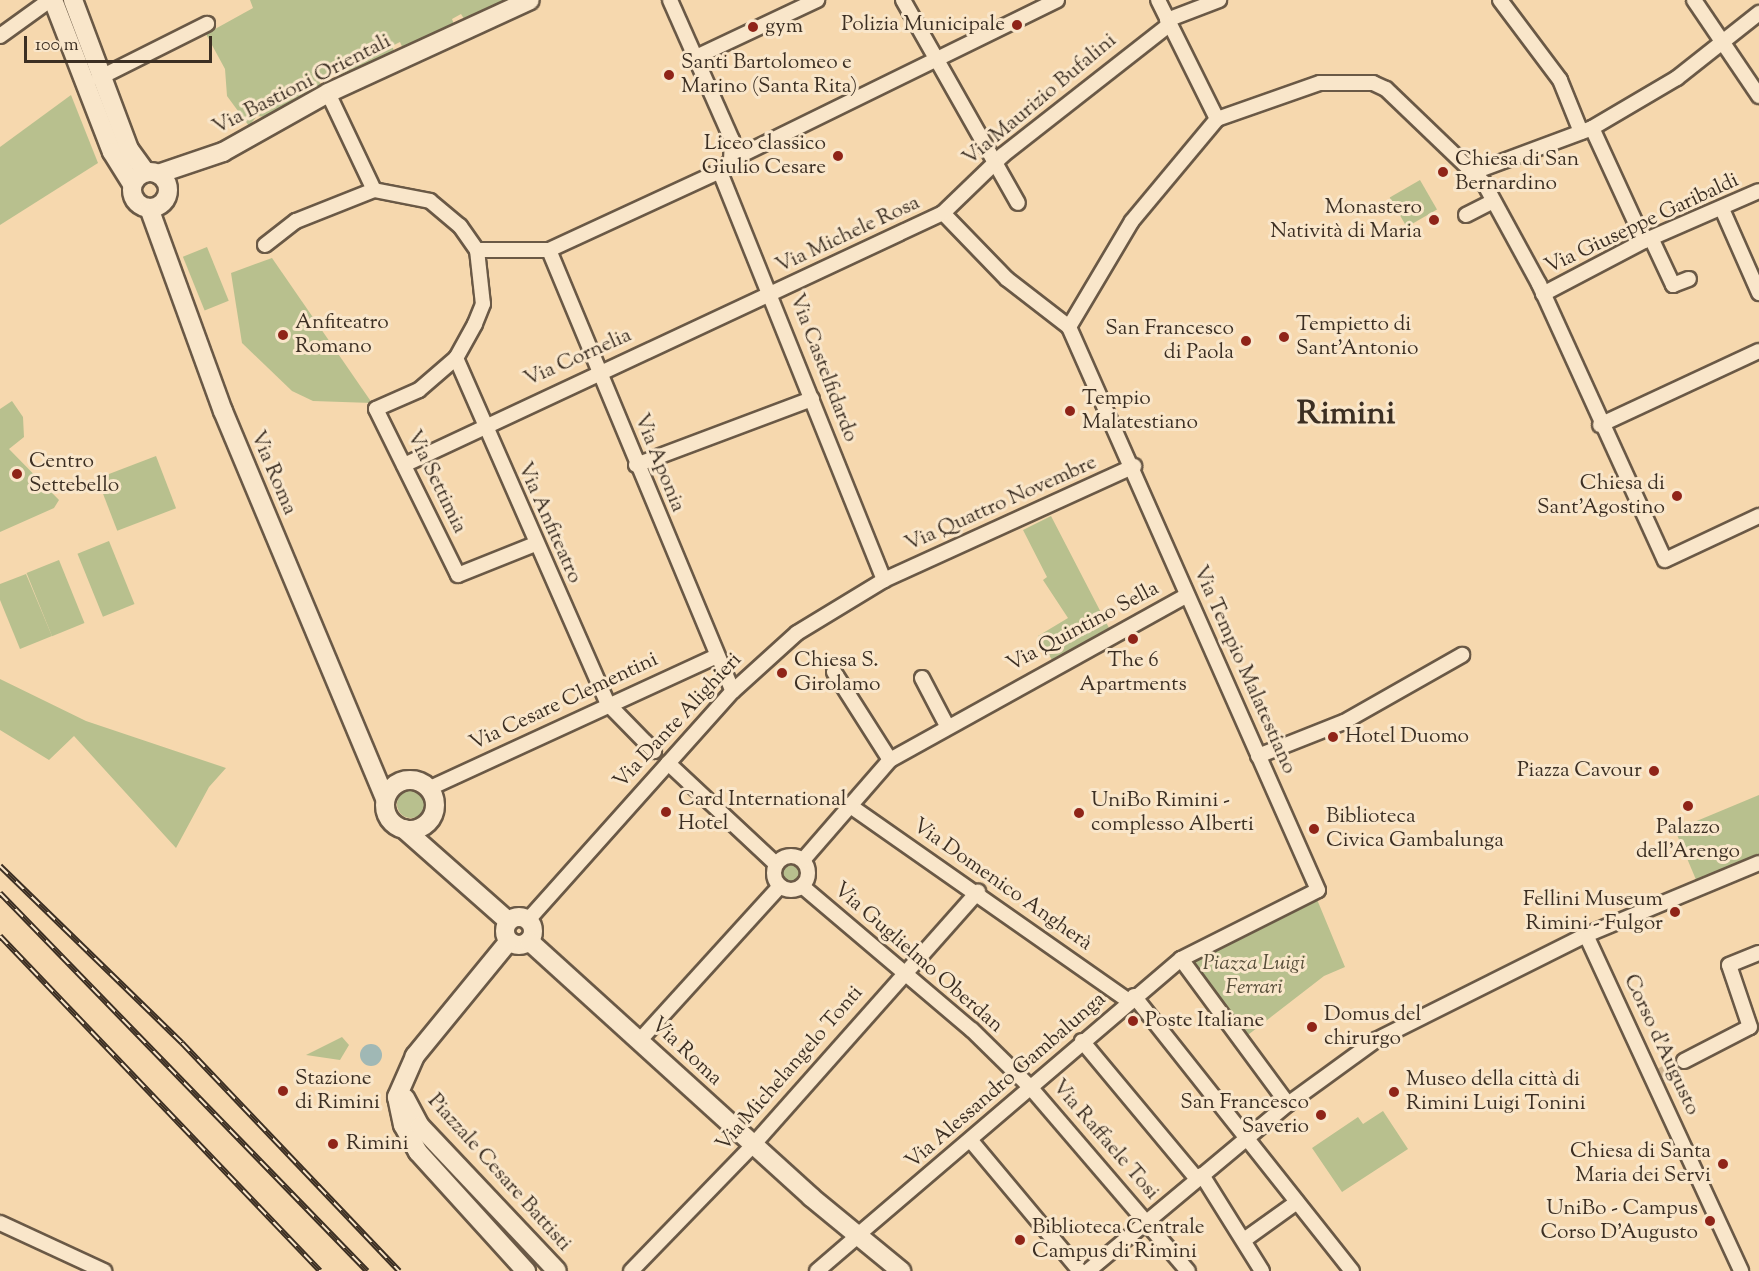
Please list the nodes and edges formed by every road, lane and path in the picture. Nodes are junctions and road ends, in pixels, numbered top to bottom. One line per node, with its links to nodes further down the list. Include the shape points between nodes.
1 (52, 0): 15 (street); 28 (main road, via 112,152)
2 (73, 0): 19 (main road)
3 (530, 0): 20 (main road, Via Bastioni Orientali)
4 (670, 0): 18 (street, Via Castelfidardo)
5 (817, 0): 18 (street)
6 (903, 0): 17 (street)
7 (1057, 0): 17 (street)
8 (1158, 0): 13 (street)
9 (1219, 0): 13 (street, Via Maurizio Bufalini)
10 (1500, 0): 23 (street, via 1560,80)
11 (1695, 0): 16 (street)
12 (1759, 13): 16 (street)
13 (1168, 23): 22 (street); 24 (street, Via Maurizio Bufalini)
14 (207, 24): 19 (street)
15 (2, 31)
16 (1722, 44): 21 (street); 23 (street)
17 (934, 56): 24 (street); 25 (street)
18 (696, 57): 25 (street, Via Castelfidardo, via 732,141)
19 (99, 78): 27 (main road, via 129,149)
20 (328, 93): 27 (main road, Via Bastioni Orientali, via 223,152); 29 (street)
21 (1759, 96)
22 (1217, 119): 26 (street, via 1320,83 1373,83 1386,89); 45 (street, via 1132,221)
23 (1586, 130): 26 (street); 37 (street)
24 (995, 163): 32 (street); 35 (street, Via Maurizio Bufalini)
25 (725, 167): 40 (street); 43 (street, Via Castelfidardo)
26 (1474, 172): 31 (street)
27 (152, 173): 28 (main road); 33 (main road, via 168,194)
28 (132, 184): 33 (main road, via 134,201)
29 (374, 190): 38 (street, via 296,221); 39 (street, via 430,201 460,226)
30 (1759, 191): 34 (street, Via Giuseppe Garibaldi)
31 (1493, 201): 36 (street); 44 (street)
32 (1018, 203)
33 (149, 208): 67 (main road, Via Roma, via 185,317)
34 (1722, 209): 37 (street, Via Giuseppe Garibaldi); 42 (street)
35 (944, 213): 43 (street, Via Michele Rosa); 45 (street, via 1007,279)
36 (1466, 215)
37 (1647, 240): 41 (street, via 1673,285); 44 (street, Via Giuseppe Garibaldi)
38 (265, 245)
39 (477, 250): 40 (street); 47 (street, via 483,304)
40 (549, 250): 48 (street, Via Aponia)
41 (1689, 279)
42 (1759, 292)
43 (771, 293): 48 (street, Via Cornelia); 49 (street, Via Castelfidardo)
44 (1543, 294): 51 (street)
45 (1069, 327): 54 (street, Via Tempio Malatestiano)
46 (1759, 351): 51 (street)
47 (456, 358): 50 (street, Via Anfiteatro); 52 (street, Via Settimia, via 418,390 376,409)
48 (599, 372): 50 (street, Via Cornelia); 53 (street, Via Aponia)
49 (812, 399): 53 (street); 57 (street, Via Castelfidardo)
50 (481, 425): 52 (street, Via Cornelia); 56 (street, Via Anfiteatro)
51 (1600, 425): 55 (street, via 1665,560)
52 (404, 465): 56 (street, Via Settimia, via 458,575)
53 (636, 465): 60 (street, Via Aponia)
54 (1134, 466): 57 (street, Via Quattro Novembre); 58 (street, Via Tempio Malatestiano)
55 (1759, 516)
56 (535, 544): 64 (street, Via Anfiteatro)
57 (884, 580): 63 (street, Via Dante Alighieri, via 797,633)
58 (1186, 596): 65 (street, Via Quintino Sella); 68 (street, Via Tempio Malatestiano)
59 (1462, 655): 68 (street, via 1344,722)
60 (717, 656): 63 (street, Via Aponia); 64 (street, Via Cesare Clementini)
61 (834, 672): 69 (street)
62 (922, 678): 65 (street)
63 (734, 691): 70 (street, Via Dante Alighieri)
64 (608, 704): 66 (street); 72 (street, Via Cesare Clementini)
65 (946, 724): 69 (street)
66 (654, 752)
67 (363, 753): 71 (main road); 73 (main road, Via Roma)
68 (1258, 756): 90 (street, Via Tempio Malatestiano, via 1318,890)
69 (890, 760): 74 (street)
70 (668, 763): 80 (street); 84 (street, Via Dante Alighieri)
71 (400, 781): 72 (main road, via 416,780); 73 (main road)
72 (430, 788): 75 (main road, via 436,803)
73 (385, 798): 76 (main road, via 390,821)
74 (849, 805): 78 (street); 83 (street, Via Domenico Angherà)
75 (432, 818): 76 (main road, via 420,828); 77 (main road, via 431,836)
76 (404, 830): 77 (main road)
77 (441, 857): 85 (main road)
78 (803, 860): 80 (street, via 785,856); 82 (street, via 808,876)
79 (1759, 863): 86 (street)
80 (776, 864): 81 (street)
81 (780, 886): 82 (street); 93 (street)
82 (802, 886): 91 (street, Via Guglielmo Oberdan)
83 (978, 892): 91 (street, Via Michelangelo Tonti); 92 (street, Via Domenico Angherà)
84 (528, 920): 85 (main road); 88 (main road, via 533,928)
85 (508, 921): 87 (main road)
86 (1586, 935): 98 (street, via 1376,1040); 120 (street, Corso d'Augusto, via 1657,1077)
87 (509, 941): 88 (main road); 96 (main road)
88 (529, 941): 93 (main road, Via Roma)
89 (1759, 953): 95 (street, via 1729,965 1750,1027)
90 (1181, 960): 92 (street, Via Alessandro Gambalunga); 98 (street)
91 (904, 971): 97 (street, Via Guglielmo Oberdan); 101 (street, Via Michelangelo Tonti)
92 (1132, 999): 94 (street, Via Alessandro Gambalunga); 99 (street, Via Domenico Angherà)
93 (640, 1040): 101 (main road, Via Roma)
94 (1082, 1041): 97 (street, Via Alessandro Gambalunga); 102 (street)
95 (1684, 1062)
96 (407, 1069): 109 (main road, Piazzale Cesare Battisti, via 398,1097 408,1136 438,1176); 110 (main road, Piazzale Cesare Battisti, via 405,1100 411,1114)
97 (1031, 1088): 100 (street, Via Alessandro Gambalunga); 104 (street, Via Raffaele Tosi)
98 (1288, 1104): 99 (street)
99 (1247, 1138): 102 (street); 103 (street, Via Domenico Angherà)
100 (972, 1142): 106 (street, Via Alessandro Gambalunga); 115 (street)
101 (753, 1145): 106 (main road, Via Roma); 111 (street, Via Michelangelo Tonti)
102 (1200, 1177): 104 (street); 107 (street)
103 (1297, 1202): 107 (street); 119 (street, Via Domenico Angherà)
104 (1147, 1221): 116 (street); 117 (street, Via Raffaele Tosi)
105 (0, 1223): 108 (street)
106 (856, 1237): 112 (street, Via Alessandro Gambalunga); 113 (main road, Via Roma); 114 (main road, Via Roma)
107 (1244, 1240): 118 (street)
108 (104, 1271)
109 (526, 1271)
110 (557, 1271)
111 (631, 1271)
112 (817, 1271)
113 (889, 1271)
114 (901, 1271)
115 (1080, 1271)
116 (1088, 1271)
117 (1188, 1271)
118 (1262, 1271)
119 (1352, 1271)
120 (1741, 1271)

